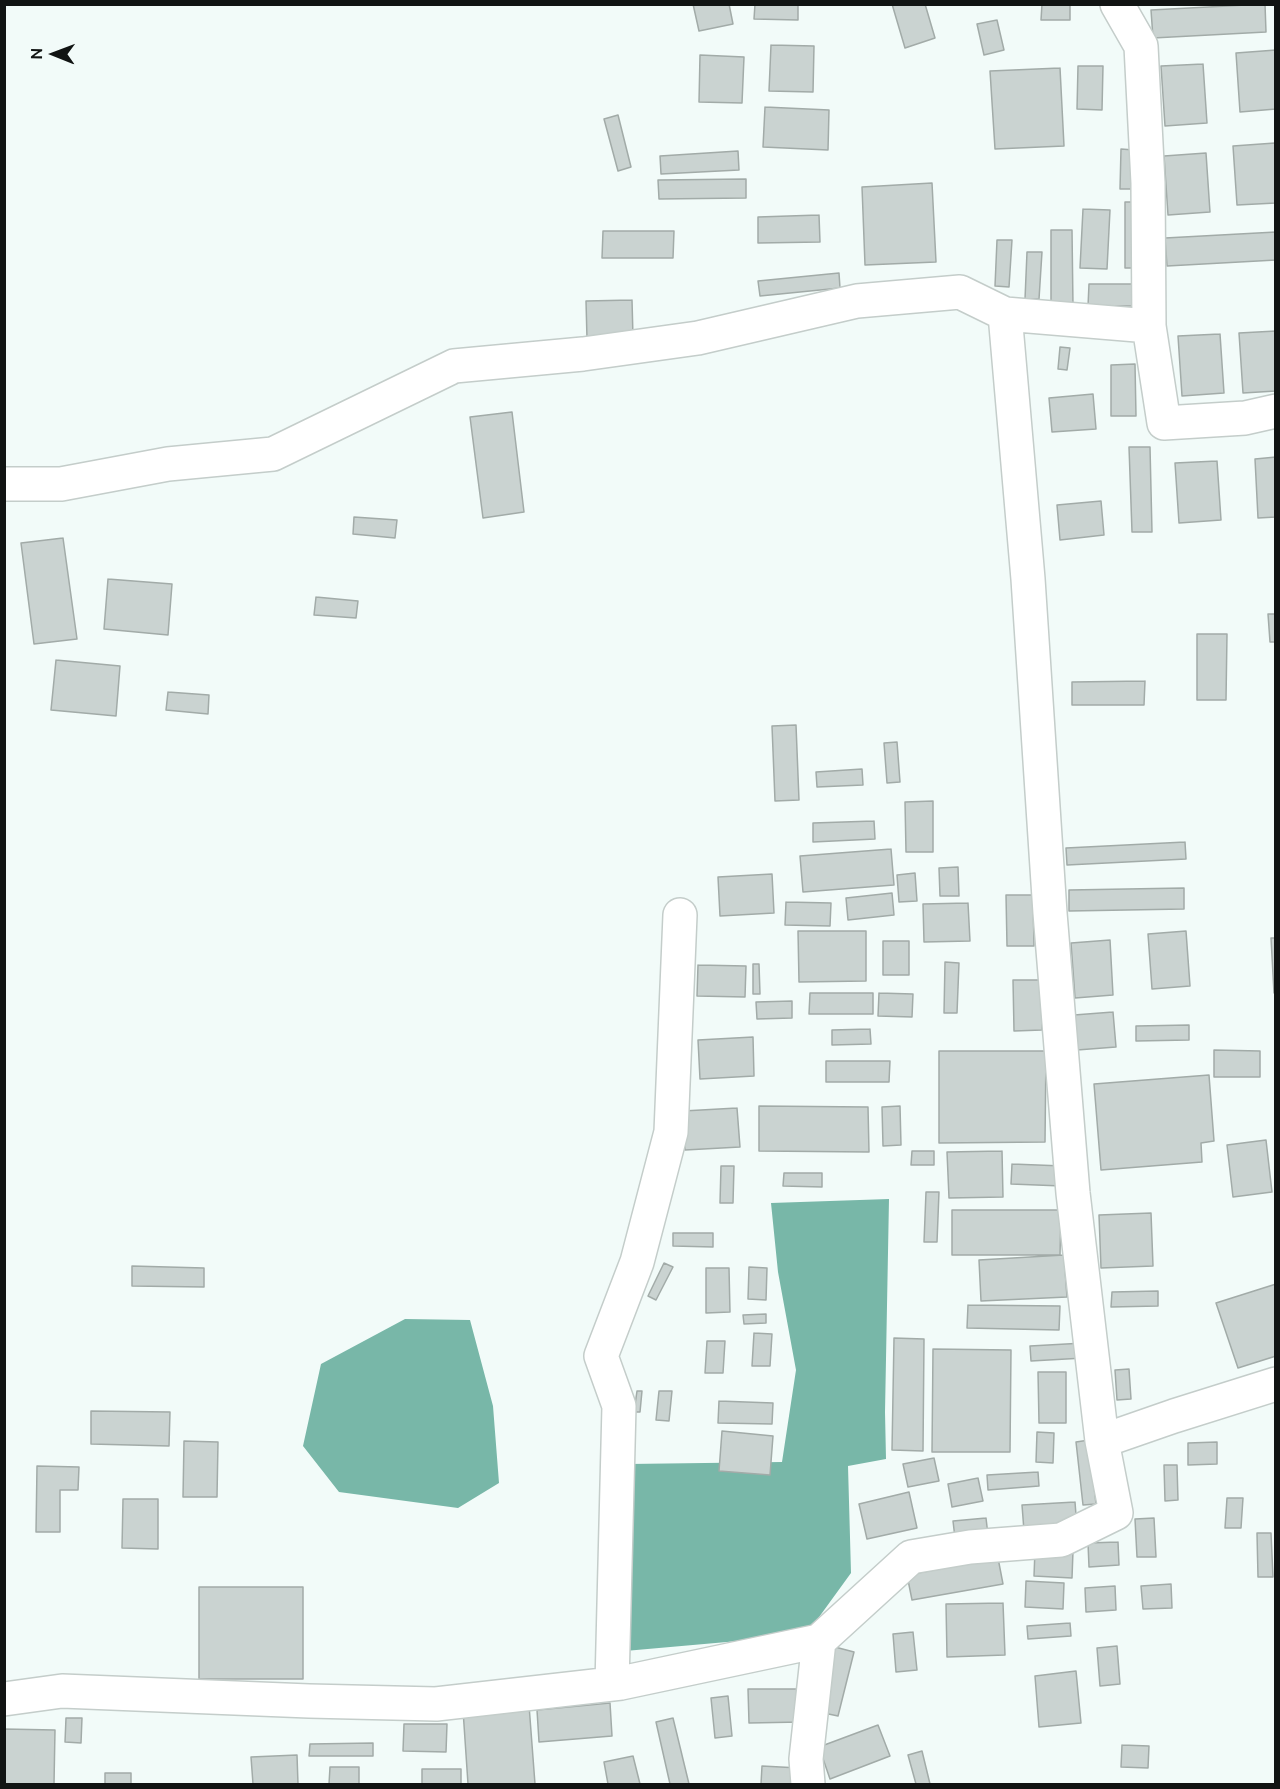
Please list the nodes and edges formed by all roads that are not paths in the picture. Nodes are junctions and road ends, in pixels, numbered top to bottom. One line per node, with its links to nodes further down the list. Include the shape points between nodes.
1 (1117, 4): 3 (street, via 1141,46 1148,183)
2 (1005, 314): 3 (street); 5 (street, via 960,292 857,301 698,338 454,366 273,454 168,464 61,484); 8 (street, via 1073,1193)
3 (1149, 326): 4 (street, via 1164,423 1245,418)
4 (1275, 411)
5 (4, 484)
6 (680, 915): 10 (street, via 671,1132 637,1262 602,1356 619,1406)
7 (1275, 1384): 8 (street)
8 (1102, 1442): 9 (street, via 1116,1513 1061,1540 911,1557)
9 (819, 1641): 10 (street); 12 (street, via 806,1759)
10 (612, 1684): 11 (street, via 436,1704 62,1691)
11 (4, 1699)
12 (808, 1785)

